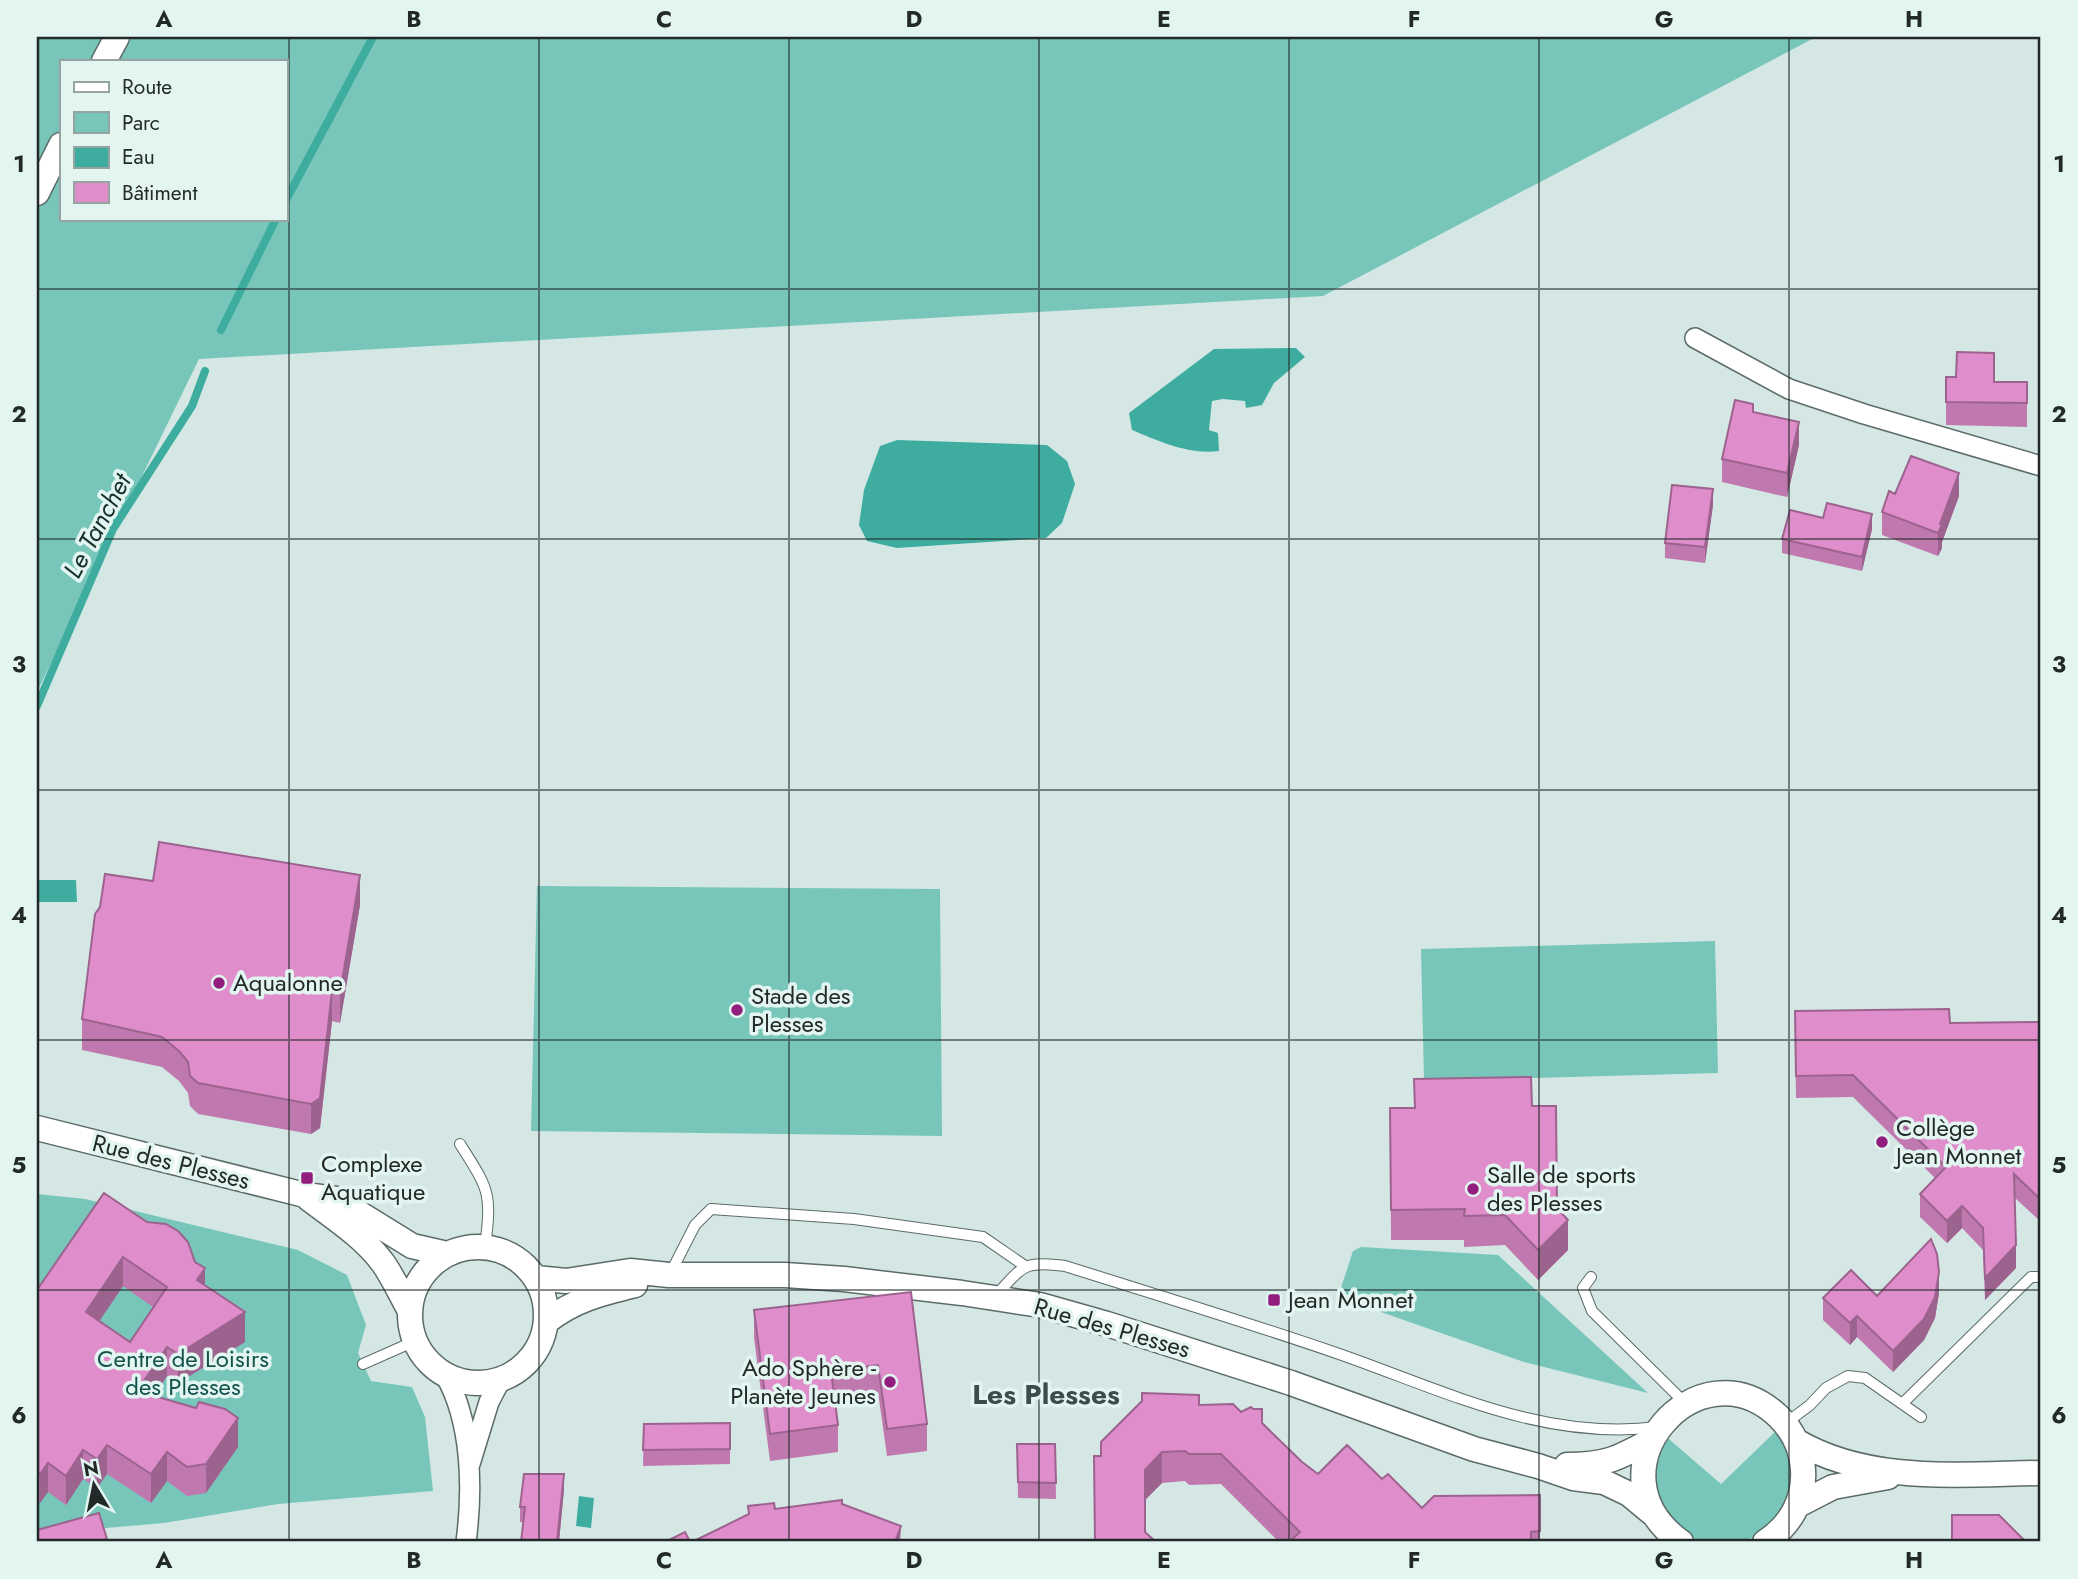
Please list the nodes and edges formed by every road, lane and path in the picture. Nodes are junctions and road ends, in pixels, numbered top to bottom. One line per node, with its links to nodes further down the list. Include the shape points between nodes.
1 (117, 37): 2 (street)
2 (105, 60)
3 (60, 147): 4 (street)
4 (37, 193)
5 (1695, 338): 6 (street, via 1789,389)
6 (2041, 466)
7 (37, 1128): 9 (street, Rue des Plesses)
8 (460, 1143): 10 (lane, via 489,1196)
9 (305, 1195): 11 (street, Rue des Plesses, via 336,1199 412,1246); 18 (street, Rue des Plesses, via 372,1250)
10 (485, 1247): 11 (street); 16 (street, via 514,1257)
11 (447, 1254): 18 (street, via 421,1278)
12 (1025, 1266): 13 (lane, via 983,1237 854,1219 711,1209 695,1226); 17 (lane); 28 (lane, via 1043,1263 1077,1270 1309,1344 1498,1412 1592,1430)
13 (669, 1275): 16 (street, Rue des Plesses, via 630,1271 566,1281); 17 (street, Rue des Plesses, via 844,1279); 19 (street, Rue des Plesses, via 589,1297)
14 (1591, 1277): 24 (lane, via 1583,1288 1592,1311)
15 (2041, 1277): 25 (lane, via 2031,1277)
16 (536, 1278): 19 (street, via 545,1299)
17 (993, 1297): 30 (street, Rue des Plesses, via 1107,1324 1474,1449)
18 (410, 1311): 20 (street)
19 (546, 1322): 23 (street, via 536,1351)
20 (415, 1341): 21 (lane); 22 (street, via 427,1360)
21 (363, 1364)
22 (445, 1375): 23 (street, via 478,1383); 29 (street, via 458,1401)
23 (501, 1379): 29 (street)
24 (1685, 1404): 27 (street, via 1720,1394 1738,1396 1772,1410); 28 (street, Rue des Plesses)
25 (1902, 1404): 26 (lane); 27 (lane, via 1865,1378 1848,1376 1826,1388)
26 (1921, 1417)
27 (1791, 1432): 31 (street, via 1815,1452 1848,1464); 33 (street, via 1801,1453 1804,1479)
28 (1654, 1434): 30 (street, Rue des Plesses, via 1609,1462); 34 (street, via 1643,1477)
29 (470, 1465): 35 (street)
30 (1538, 1466): 34 (street, Rue des Plesses, via 1617,1487)
31 (1905, 1473): 32 (street); 33 (street, via 1833,1487)
32 (2041, 1473)
33 (1798, 1505): 37 (street)
34 (1652, 1513): 36 (street, Rue des Plesses)
35 (466, 1542)
36 (1681, 1542)
37 (1765, 1542)

